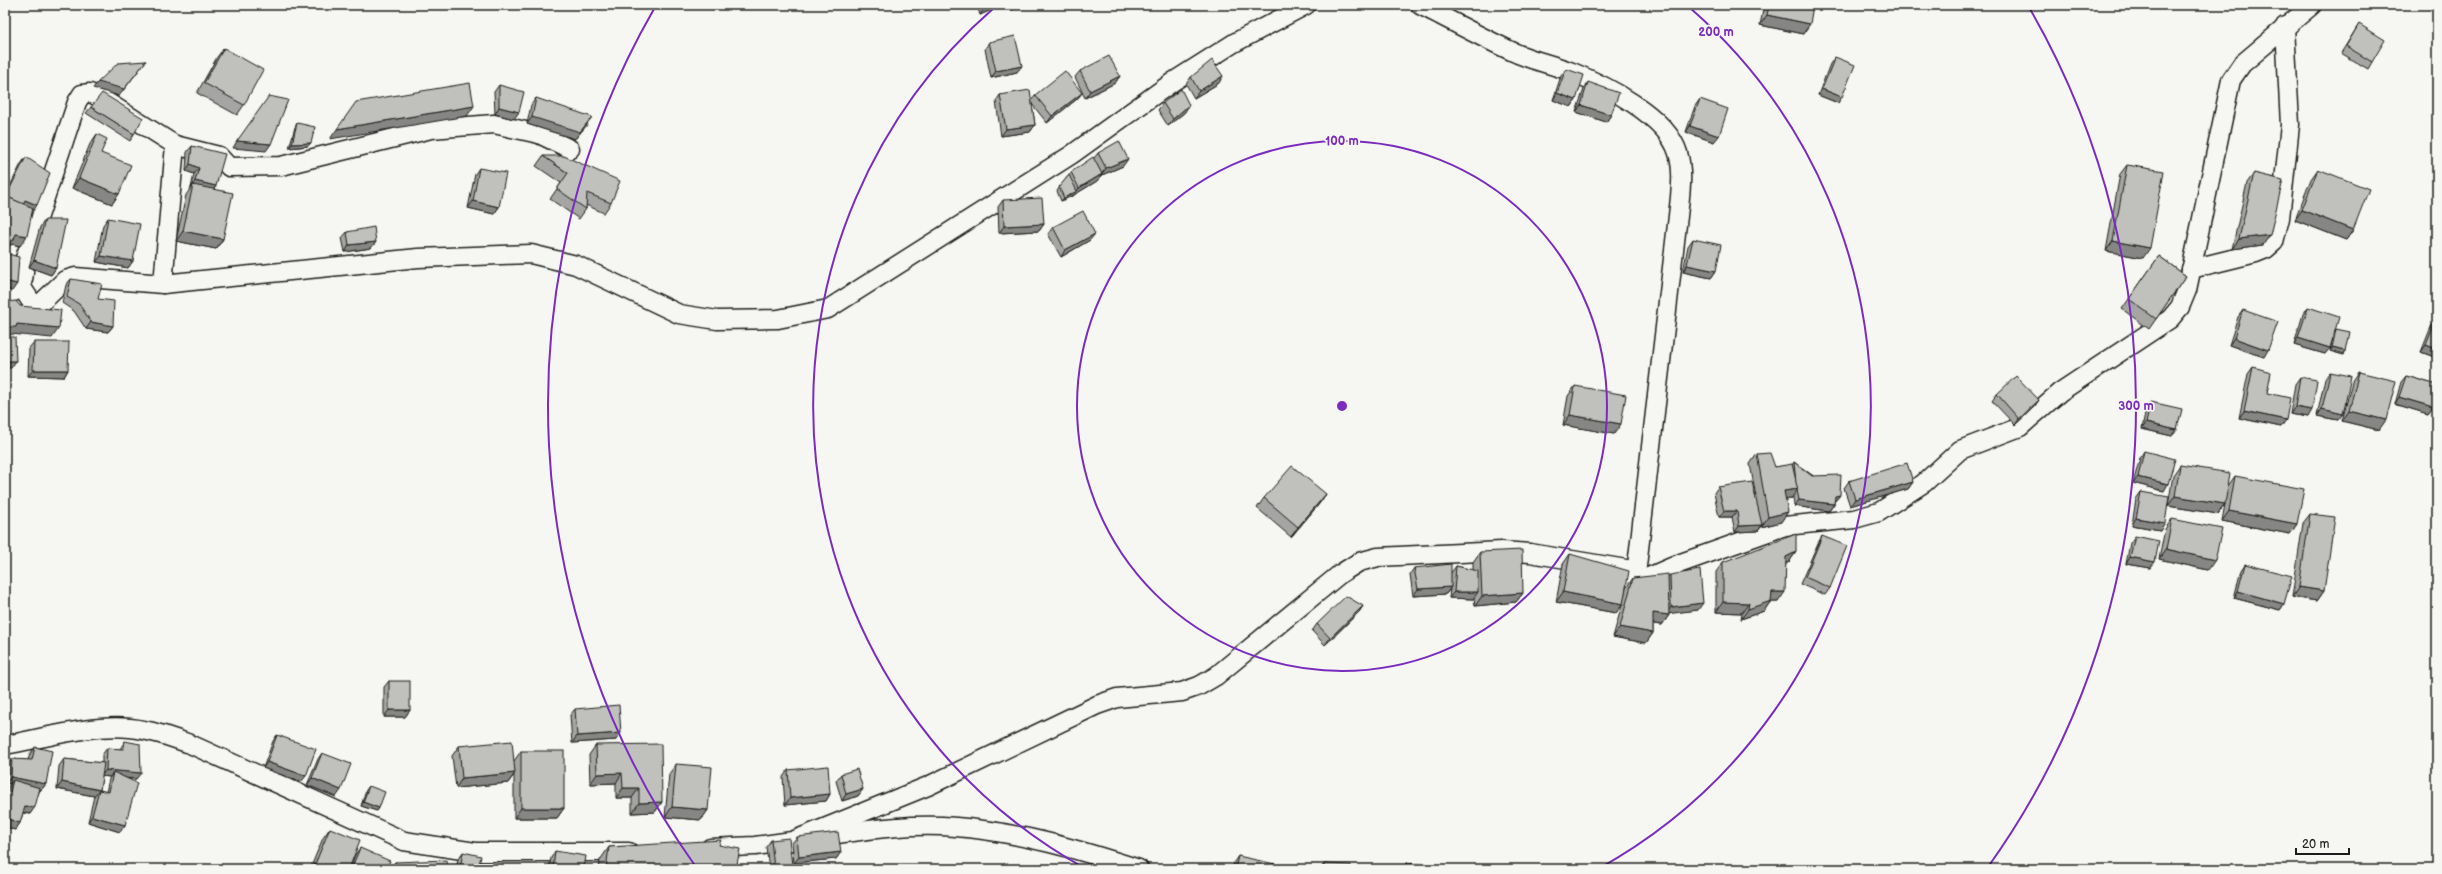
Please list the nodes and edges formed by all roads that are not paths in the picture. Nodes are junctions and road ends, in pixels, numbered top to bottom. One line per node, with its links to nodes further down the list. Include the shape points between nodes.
1 (1306, 5): 8 (street, via 1234,43 1174,81 1072,156 828,309 778,319 717,320 679,314 576,265 530,254 418,258)
2 (1420, 5): 11 (street, via 1518,54 1572,72 1648,112 1663,128 1678,152 1682,182)
3 (2312, 5): 4 (street)
4 (2285, 26): 7 (street, via 2242,64 2231,80); 7 (street, via 2290,125 2280,218 2274,242 2256,253)
5 (175, 145): 6 (street, via 219,156 229,166 257,168 281,166 431,129 494,124 540,134); 8 (street); 9 (street, via 101,98 90,93 82,94 77,102 24,261 25,278)
6 (570, 149)
7 (2191, 269): 11 (street, via 2180,307 2170,319 2060,392 2020,427 1960,450 1924,483 1879,512 1854,519 1785,526 1681,562)
8 (163, 284): 9 (street, via 69,278 36,305)
9 (21, 286): 10 (street)
10 (5, 295)
11 (1635, 583): 13 (street, via 1632,570 1530,553 1473,552 1386,557 1359,562 1340,574 1216,676 1199,686 1182,692 1117,698 1097,705 928,786)
12 (5, 745): 15 (street, via 99,728 130,728 158,733 190,744 404,841 475,852)
13 (792, 841): 14 (street, via 755,846); 16 (street, via 886,827 955,827 1027,838)
14 (692, 849)
15 (645, 851)
16 (1139, 869)

